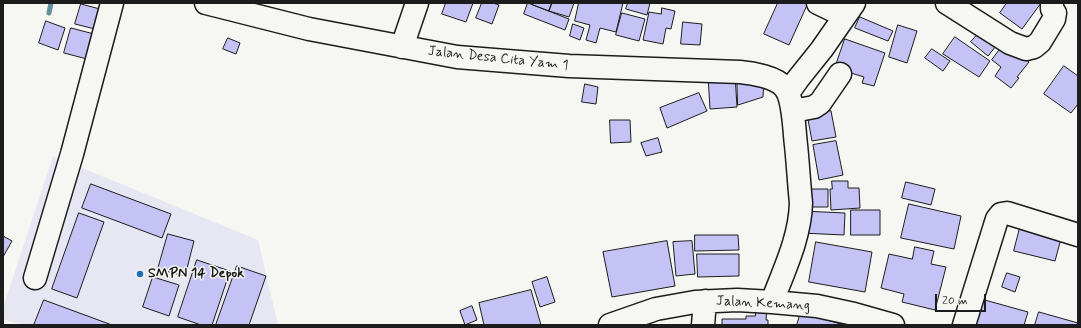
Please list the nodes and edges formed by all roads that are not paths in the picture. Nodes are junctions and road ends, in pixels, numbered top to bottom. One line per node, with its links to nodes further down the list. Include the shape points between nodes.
1 (112, 3): 12 (street, via 72,154)
2 (206, 3): 8 (street, Jalan Desa Cita Yam 1, via 309,29)
3 (417, 3): 8 (street)
4 (818, 3): 7 (street)
5 (946, 3): 6 (street, via 1010,43 1026,49 1040,42 1054,19)
6 (1052, 3)
7 (850, 10): 10 (street, via 798,79)
8 (402, 47): 10 (street, Jalan Desa Cita Yam 1, via 457,57 569,66 755,74 785,87)
9 (840, 74): 10 (street, via 814,108)
10 (790, 102): 14 (street, via 801,214 794,245)
11 (1078, 235): 18 (street, via 1007,213 1001,214 997,219)
12 (35, 278)
13 (705, 301): 14 (street, Jalan Kemang); 15 (street, Jalan Kemang, via 656,309); 16 (street)
14 (772, 302): 17 (street, Jalan Kemang, via 817,306)
15 (610, 325)
16 (703, 325)
17 (893, 325)
18 (964, 325)

